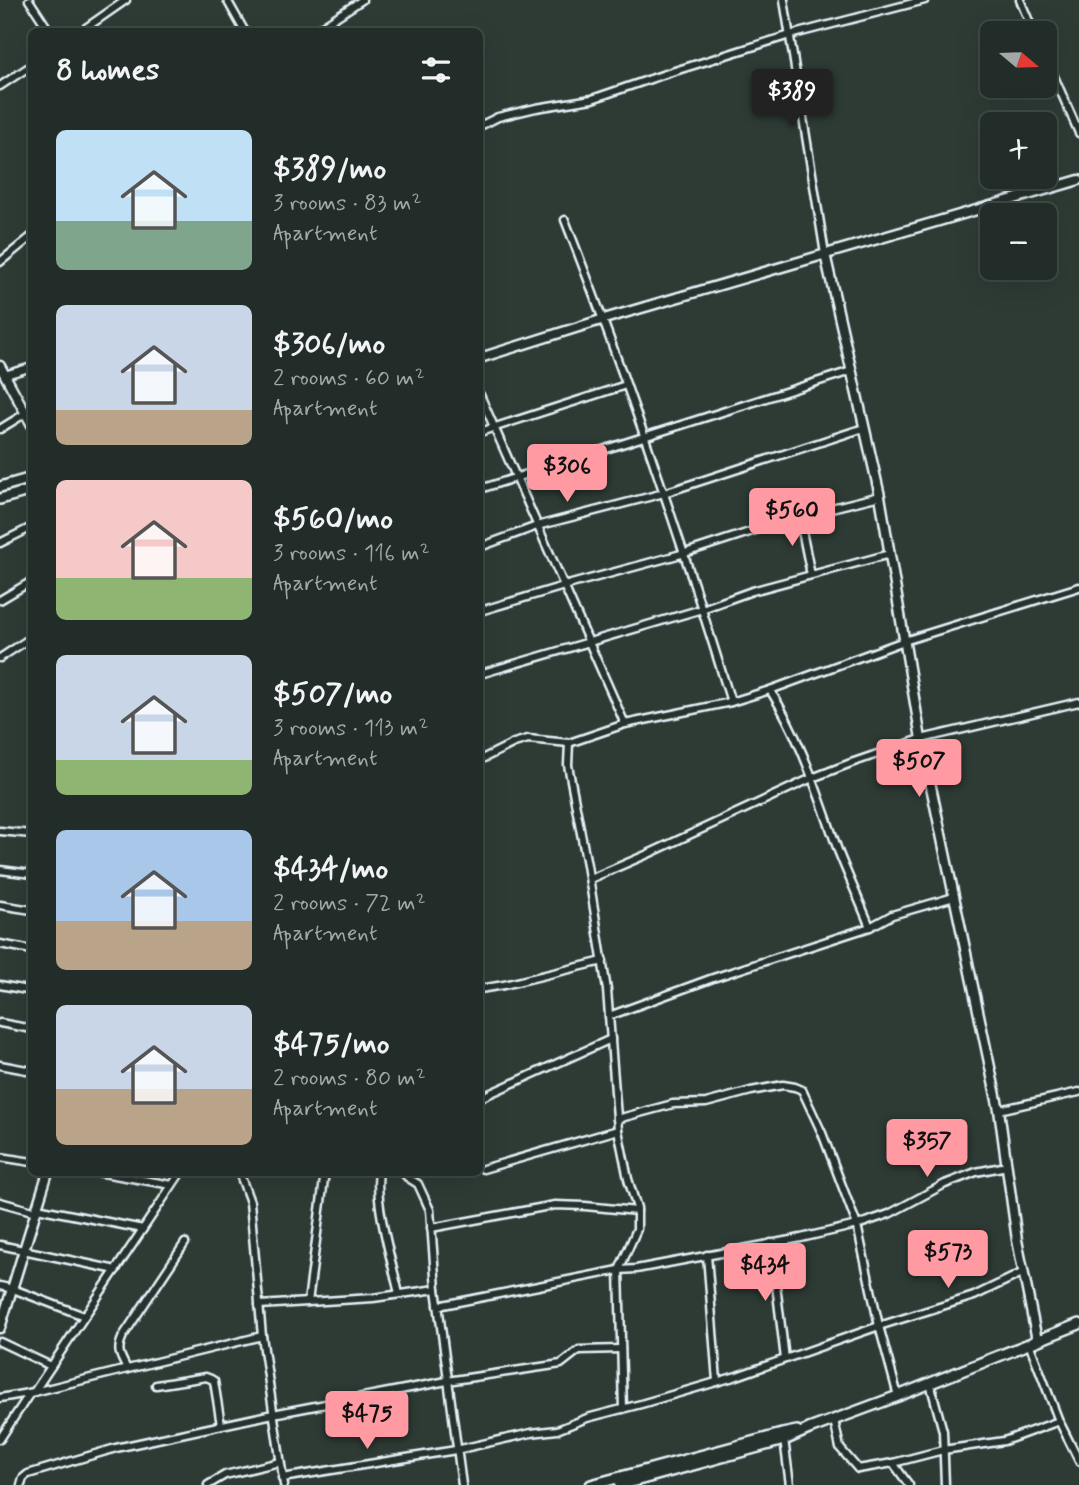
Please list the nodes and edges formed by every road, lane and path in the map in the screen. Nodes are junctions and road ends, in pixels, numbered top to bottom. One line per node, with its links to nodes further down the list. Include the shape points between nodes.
1 (29, 0): 9 (street)
2 (126, 0): 10 (street)
3 (227, 0): 11 (street)
4 (362, 0): 12 (street)
5 (784, 0): 13 (street)
6 (925, 0): 13 (street)
7 (1020, 0): 8 (street)
8 (1029, 21)
9 (47, 28)
10 (86, 28)
11 (243, 28)
12 (319, 28)
13 (790, 35): 17 (street, via 592,99 536,108); 22 (street)
14 (28, 68): 16 (street)
15 (1057, 84): 18 (street)
16 (0, 86)
17 (483, 124)
18 (1079, 133)
19 (1079, 180): 22 (street)
20 (565, 220): 24 (street)
21 (28, 239): 23 (street)
22 (825, 254): 24 (street); 28 (street)
23 (0, 262)
24 (604, 319): 25 (street); 30 (street)
25 (483, 357)
26 (0, 366): 29 (street)
27 (28, 368): 29 (street)
28 (851, 371): 35 (street); 38 (street)
29 (5, 375): 32 (street)
30 (626, 385): 34 (street); 38 (street)
31 (483, 402): 34 (street)
32 (26, 413): 33 (street); 36 (street)
33 (28, 417)
34 (494, 426): 37 (street); 39 (street)
35 (864, 428): 44 (street); 45 (street)
36 (0, 429)
37 (483, 431)
38 (644, 436): 39 (street); 44 (street)
39 (516, 477): 42 (street); 48 (street)
40 (28, 479): 41 (main road)
41 (0, 487)
42 (483, 488)
43 (28, 491): 46 (main road)
44 (664, 493): 48 (street); 52 (street)
45 (880, 496): 47 (street); 53 (street)
46 (0, 499)
47 (799, 516): 52 (street); 54 (street)
48 (537, 526): 51 (street); 56 (street)
49 (28, 529): 50 (street)
50 (0, 543)
51 (483, 547)
52 (685, 553): 56 (street); 59 (street)
53 (890, 554): 54 (street); 63 (street)
54 (811, 575): 59 (street)
55 (28, 583): 58 (street)
56 (564, 586): 60 (street); 62 (street)
57 (1079, 587): 63 (street)
58 (0, 600)
59 (702, 609): 62 (street); 67 (street)
60 (483, 610)
61 (28, 640): 64 (street)
62 (589, 641): 65 (street); 69 (street)
63 (904, 641): 66 (street); 70 (street)
64 (0, 658)
65 (483, 673)
66 (770, 690): 67 (street); 73 (street)
67 (731, 702): 69 (street)
68 (1079, 702): 70 (street)
69 (625, 723): 71 (street)
70 (921, 738): 73 (street); 79 (street)
71 (569, 743): 72 (street, via 528,739); 78 (street, via 568,765)
72 (483, 758)
73 (813, 778): 78 (street); 82 (street)
74 (0, 831): 75 (street)
75 (28, 834)
76 (0, 870): 77 (street)
77 (28, 874)
78 (590, 879): 85 (street)
79 (954, 897): 82 (street, via 892,915); 97 (street)
80 (0, 905): 81 (street)
81 (28, 909)
82 (870, 927): 89 (street)
83 (0, 944): 84 (street)
84 (28, 949)
85 (603, 961): 87 (street); 89 (street)
86 (0, 985): 88 (street)
87 (483, 988)
88 (28, 990)
89 (609, 1016): 92 (street)
90 (0, 1023): 91 (street)
91 (28, 1028)
92 (611, 1039): 96 (street); 98 (street)
93 (0, 1065): 94 (street)
94 (28, 1070)
95 (1079, 1092): 97 (street)
96 (483, 1097)
97 (999, 1111): 102 (street)
98 (617, 1119): 99 (street); 115 (street, via 673,1104 706,1104 751,1091 783,1086 802,1090)
99 (618, 1129): 103 (street); 114 (street)
100 (0, 1157): 101 (street)
101 (28, 1161)
102 (1007, 1166): 115 (street, via 945,1184); 125 (street)
103 (483, 1169)
104 (47, 1176): 113 (street)
105 (120, 1176): 111 (street)
106 (178, 1176): 111 (street)
107 (240, 1176): 131 (street, via 250,1202)
108 (324, 1176): 130 (street)
109 (379, 1176): 129 (street, via 383,1222)
110 (406, 1176): 116 (street, via 418,1184 430,1210)
111 (172, 1185): 117 (street)
112 (0, 1202): 113 (street)
113 (37, 1210): 117 (street); 121 (street)
114 (637, 1211): 116 (street, via 555,1205); 124 (street, via 637,1229)
115 (856, 1225): 119 (street); 135 (street)
116 (431, 1228): 128 (street)
117 (143, 1229): 123 (street)
118 (185, 1243): 143 (street, via 122,1336 118,1351)
119 (771, 1243): 122 (street); 141 (street)
120 (0, 1245): 121 (street)
121 (24, 1251): 123 (street); 127 (street)
122 (707, 1255): 124 (street); 145 (street)
123 (116, 1270): 133 (street)
124 (620, 1270): 132 (street); 140 (street)
125 (1024, 1272): 135 (street, via 974,1296); 138 (street)
126 (0, 1286): 127 (street)
127 (12, 1289): 133 (street); 136 (street)
128 (436, 1289): 129 (street); 132 (street)
129 (399, 1294): 130 (street)
130 (308, 1302): 131 (street)
131 (259, 1305): 137 (street)
132 (438, 1306): 144 (street)
133 (85, 1317): 142 (street)
134 (1079, 1324): 138 (main road)
135 (880, 1326): 141 (street); 149 (street)
136 (0, 1328)
137 (262, 1336): 143 (street); 152 (street)
138 (1033, 1341): 146 (main road); 154 (street)
139 (0, 1342): 142 (street)
140 (621, 1349): 144 (street, via 579,1350 561,1364); 151 (street)
141 (785, 1359): 145 (street)
142 (51, 1366): 148 (street)
143 (127, 1369): 148 (street)
144 (447, 1381): 152 (street); 158 (street)
145 (717, 1381): 151 (street)
146 (930, 1383): 149 (main road); 159 (street, via 941,1420)
147 (156, 1385): 155 (street, via 211,1378)
148 (32, 1392): 150 (street); 157 (street)
149 (898, 1396): 153 (main road)
150 (0, 1398)
151 (623, 1409): 158 (street, via 557,1430)
152 (273, 1414): 155 (street); 161 (street)
153 (834, 1420): 156 (main road); 162 (street, via 841,1448 858,1469)
154 (1059, 1420): 159 (street, via 1004,1441); 160 (street)
155 (221, 1425): 165 (street, via 27,1474)
156 (783, 1437): 163 (main road); 170 (street)
157 (0, 1439)
158 (456, 1450): 164 (street); 167 (street)
159 (943, 1450): 162 (street); 172 (street)
160 (1079, 1461)
161 (280, 1462): 164 (street); 166 (street, via 225,1475)
162 (893, 1463): 171 (street)
163 (640, 1479): 168 (main road); 169 (main road)
164 (283, 1481)
165 (20, 1485)
166 (208, 1485)
167 (461, 1485)
168 (591, 1485)
169 (620, 1485)
170 (790, 1485)
171 (909, 1485)
172 (945, 1485)

